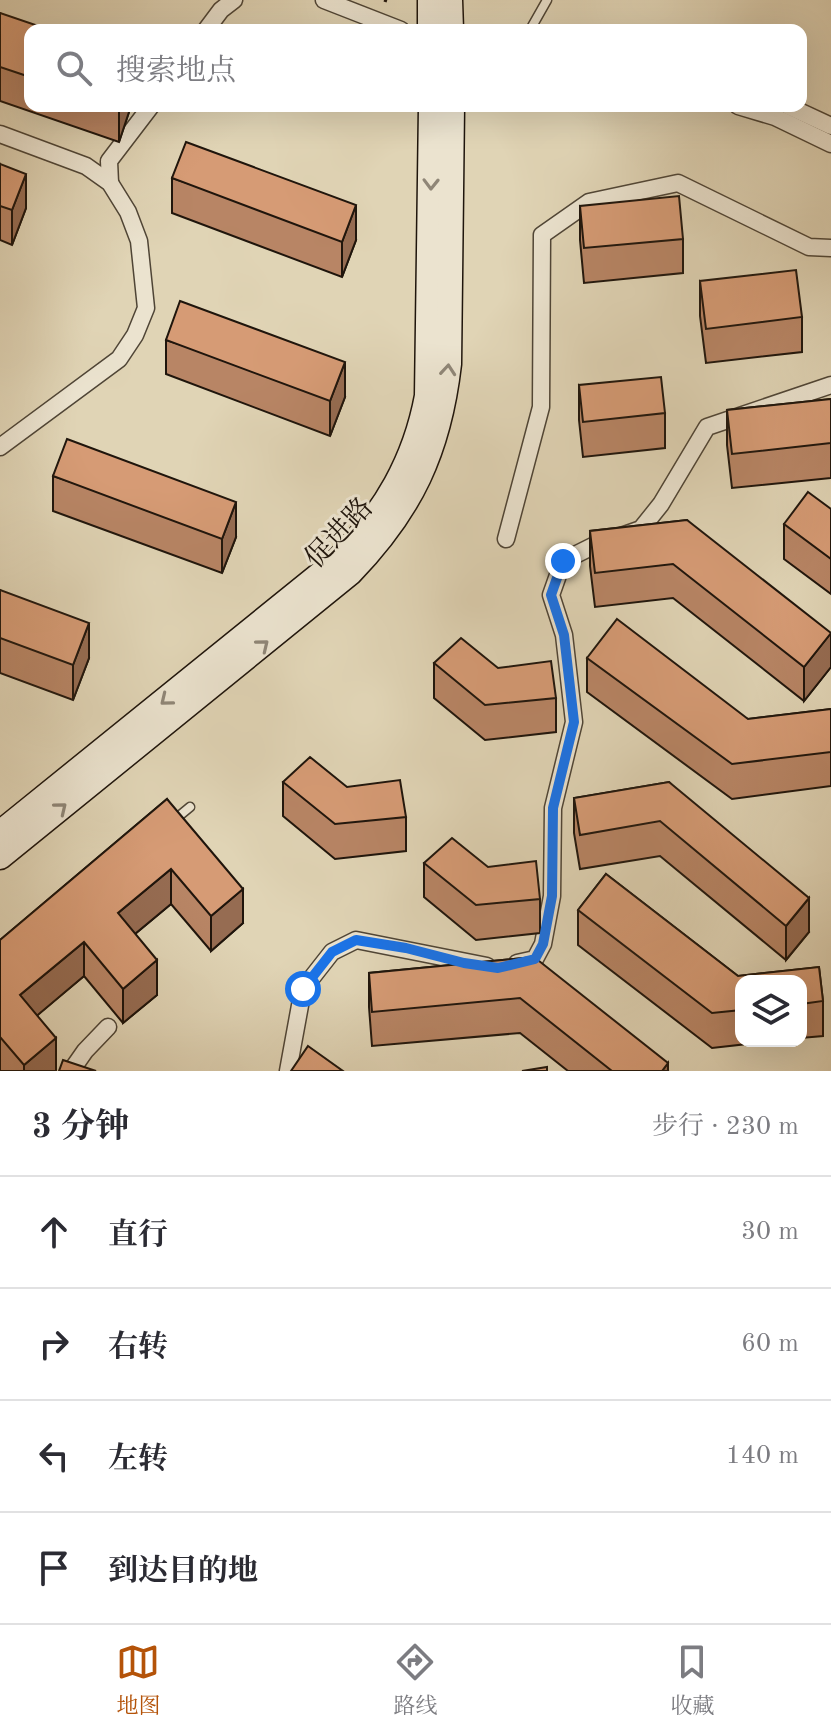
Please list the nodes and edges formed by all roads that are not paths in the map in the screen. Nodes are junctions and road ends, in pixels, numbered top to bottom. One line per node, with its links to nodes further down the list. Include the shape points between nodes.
1 (234, 0): 6 (street)
2 (324, 0): 7 (street)
3 (430, 0): 8 (main road)
4 (450, 0): 9 (main road)
5 (547, 0): 10 (lane)
6 (210, 24)
7 (386, 24)
8 (430, 24)
9 (451, 24)
10 (533, 24)
11 (146, 112): 19 (street, via 109,161)
12 (431, 112): 26 (main road, 促进路, one-way to 26, via 427,396 399,481 339,559)
13 (452, 112): 27 (main road, 促进路, one-way to 13, via 341,581 397,519 427,461 445,397)
14 (758, 112): 18 (street)
15 (801, 112): 16 (street)
16 (831, 126)
17 (0, 134): 19 (street, via 86,166)
18 (831, 144)
19 (110, 183): 22 (street, via 128,212 144,268 146,308 135,335 119,359)
20 (831, 248): 23 (street, via 809,247 678,183 589,202 542,235 541,407)
21 (831, 385): 30 (street, via 707,427 641,529 563,561 551,595 564,635 574,722 553,808 552,896 535,959 498,968 356,940 332,952 303,989)
22 (0, 447)
23 (506, 539)
24 (190, 807): 25 (lane)
25 (166, 827)
26 (0, 833)
27 (0, 857)
28 (108, 1027): 29 (street)
29 (71, 1071)
30 (288, 1071)

